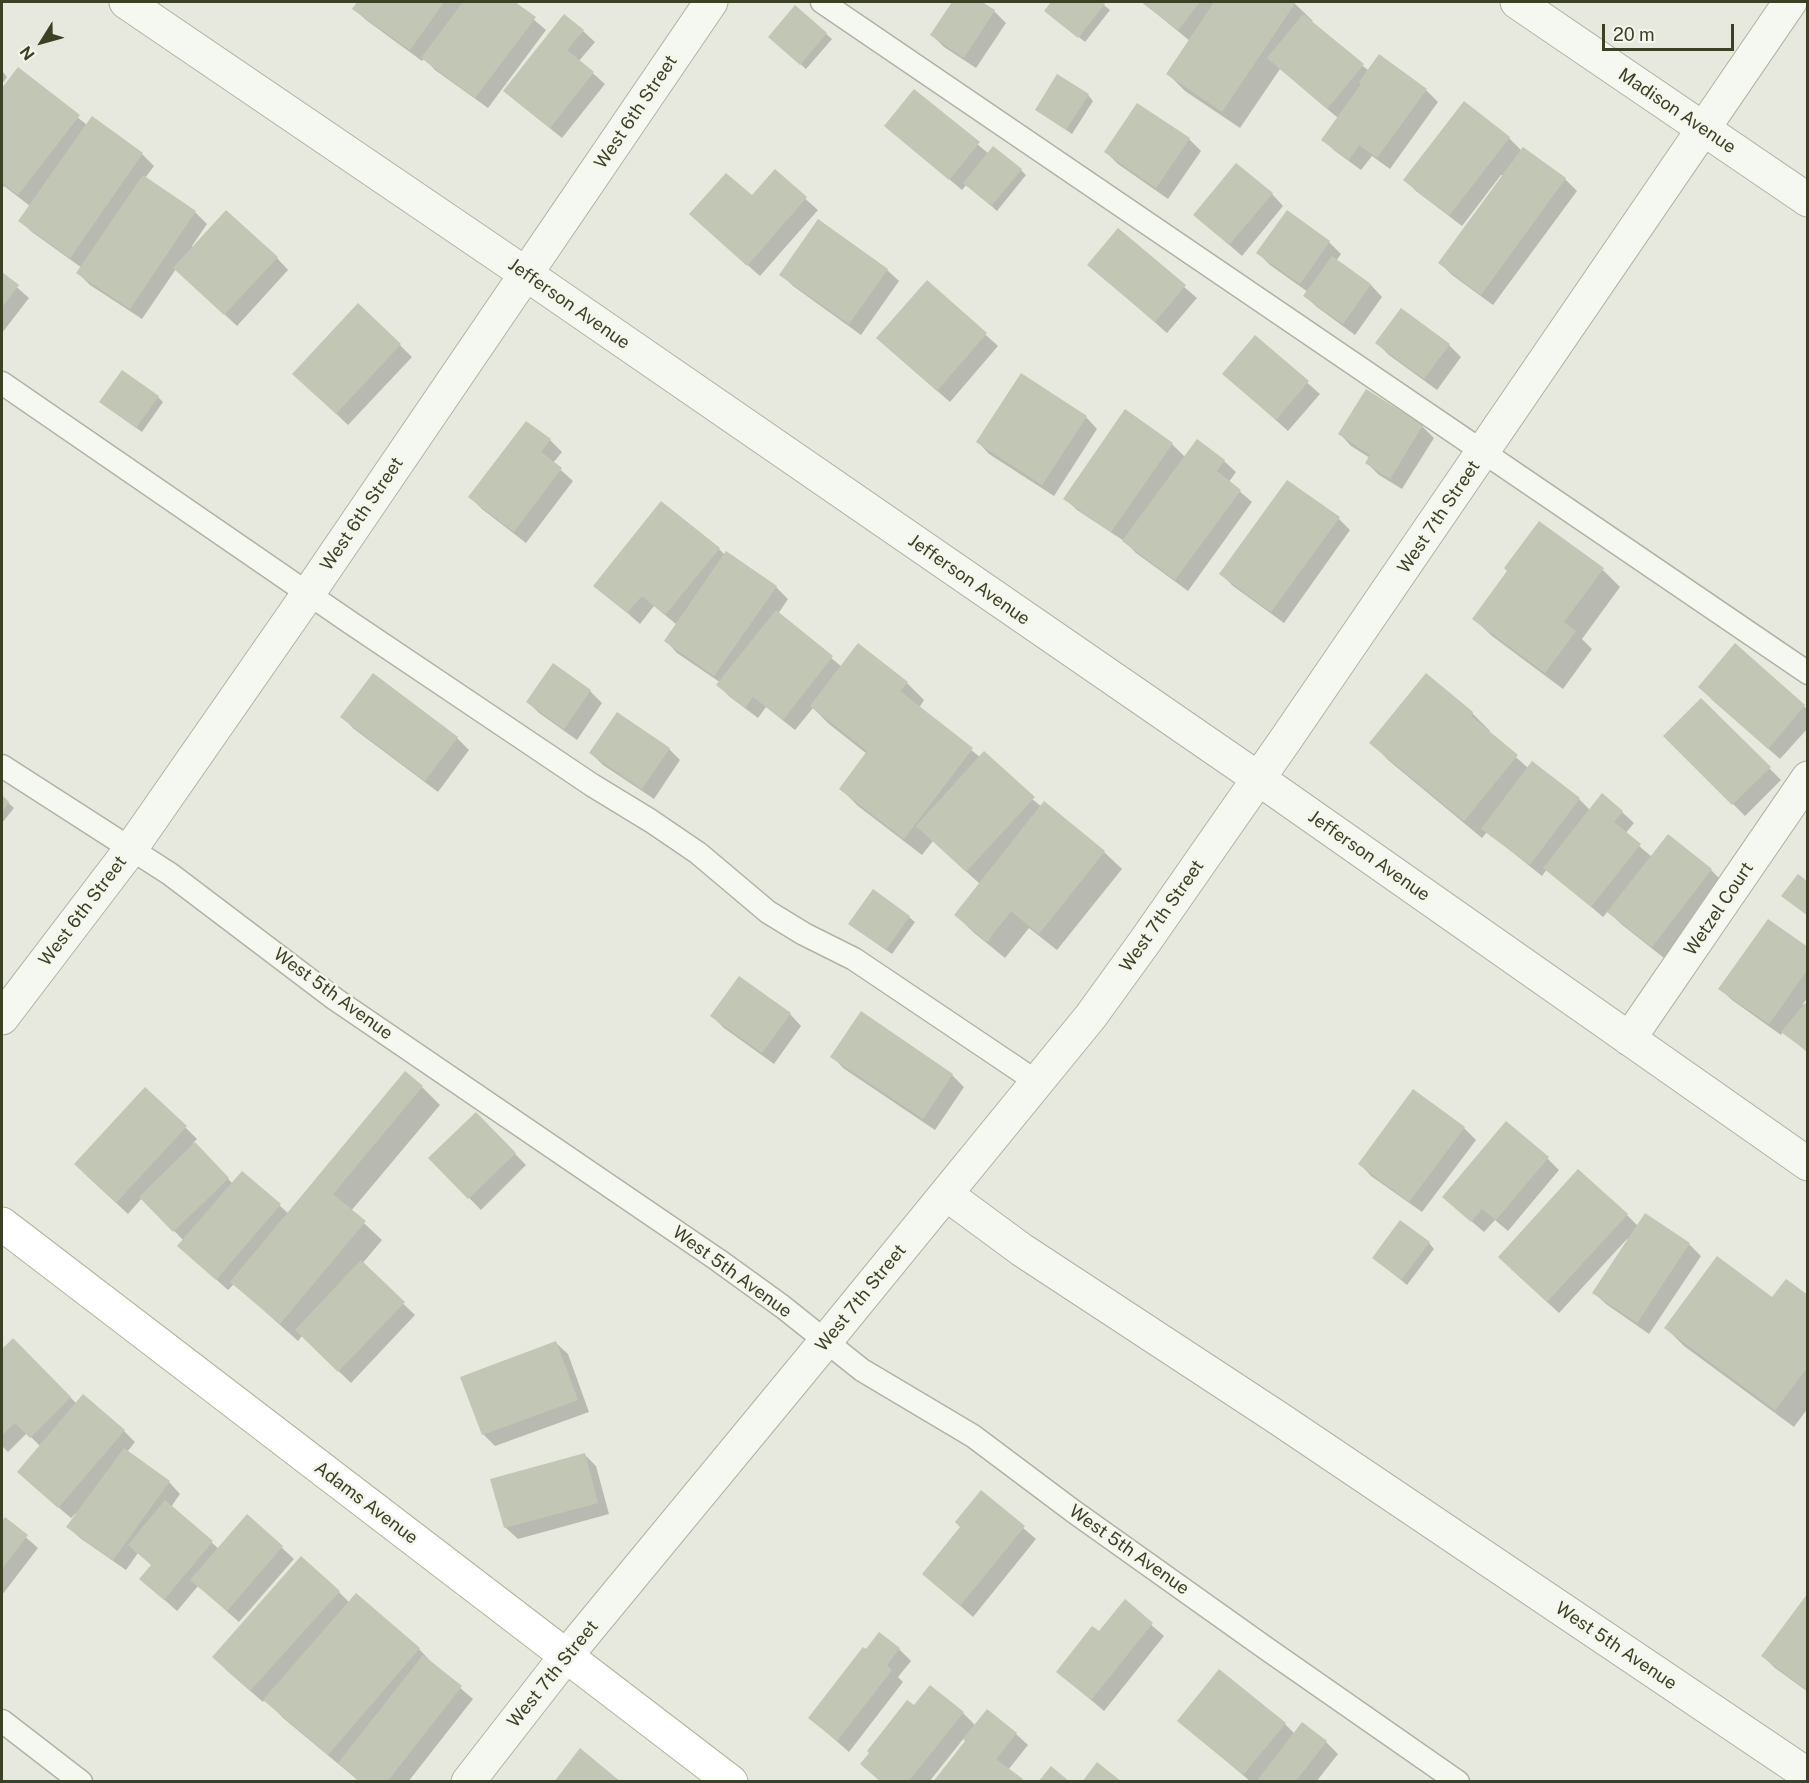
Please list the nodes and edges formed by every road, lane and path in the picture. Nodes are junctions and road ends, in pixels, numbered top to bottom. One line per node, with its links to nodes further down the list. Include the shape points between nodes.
1 (126, 2): 8 (street, Jefferson Avenue)
2 (711, 2): 8 (street, West 6th Street)
3 (822, 2): 10 (lane)
4 (1517, 2): 6 (street, Madison Avenue)
5 (1790, 2): 6 (street, West 7th Street)
6 (1704, 129): 7 (street, Madison Avenue); 10 (street, West 7th Street)
7 (1808, 200)
8 (526, 274): 11 (street, West 6th Street); 15 (street, Jefferson Avenue)
9 (2, 383): 11 (lane)
10 (1484, 452): 12 (lane); 15 (street, West 7th Street)
11 (308, 594): 16 (street, West 6th Street); 19 (lane, via 698,853 768,912 854,959)
12 (1808, 673)
13 (2, 766): 16 (lane, West 5th Avenue)
14 (1808, 778): 18 (street, Wetzel Court)
15 (1259, 779): 18 (street, Jefferson Avenue); 19 (street, West 7th Street, via 1091,1016)
16 (130, 850): 17 (street, West 6th Street); 23 (lane, West 5th Avenue, via 170,874 335,999 718,1260)
17 (2, 1018)
18 (1629, 1039): 20 (street, Jefferson Avenue)
19 (1037, 1082): 21 (street, West 7th Street)
20 (1808, 1164)
21 (946, 1194): 23 (street, West 7th Street); 26 (street, West 5th Avenue, via 1022,1250)
22 (2, 1224): 24 (main road, Adams Avenue)
23 (825, 1342): 24 (street, West 7th Street); 30 (lane, West 5th Avenue, via 862,1370 973,1436)
24 (566, 1656): 28 (street, West 7th Street); 29 (main road, Adams Avenue)
25 (2, 1721): 27 (lane)
26 (1808, 1775)
27 (81, 1782)
28 (468, 1782)
29 (731, 1782)
30 (1458, 1782)

